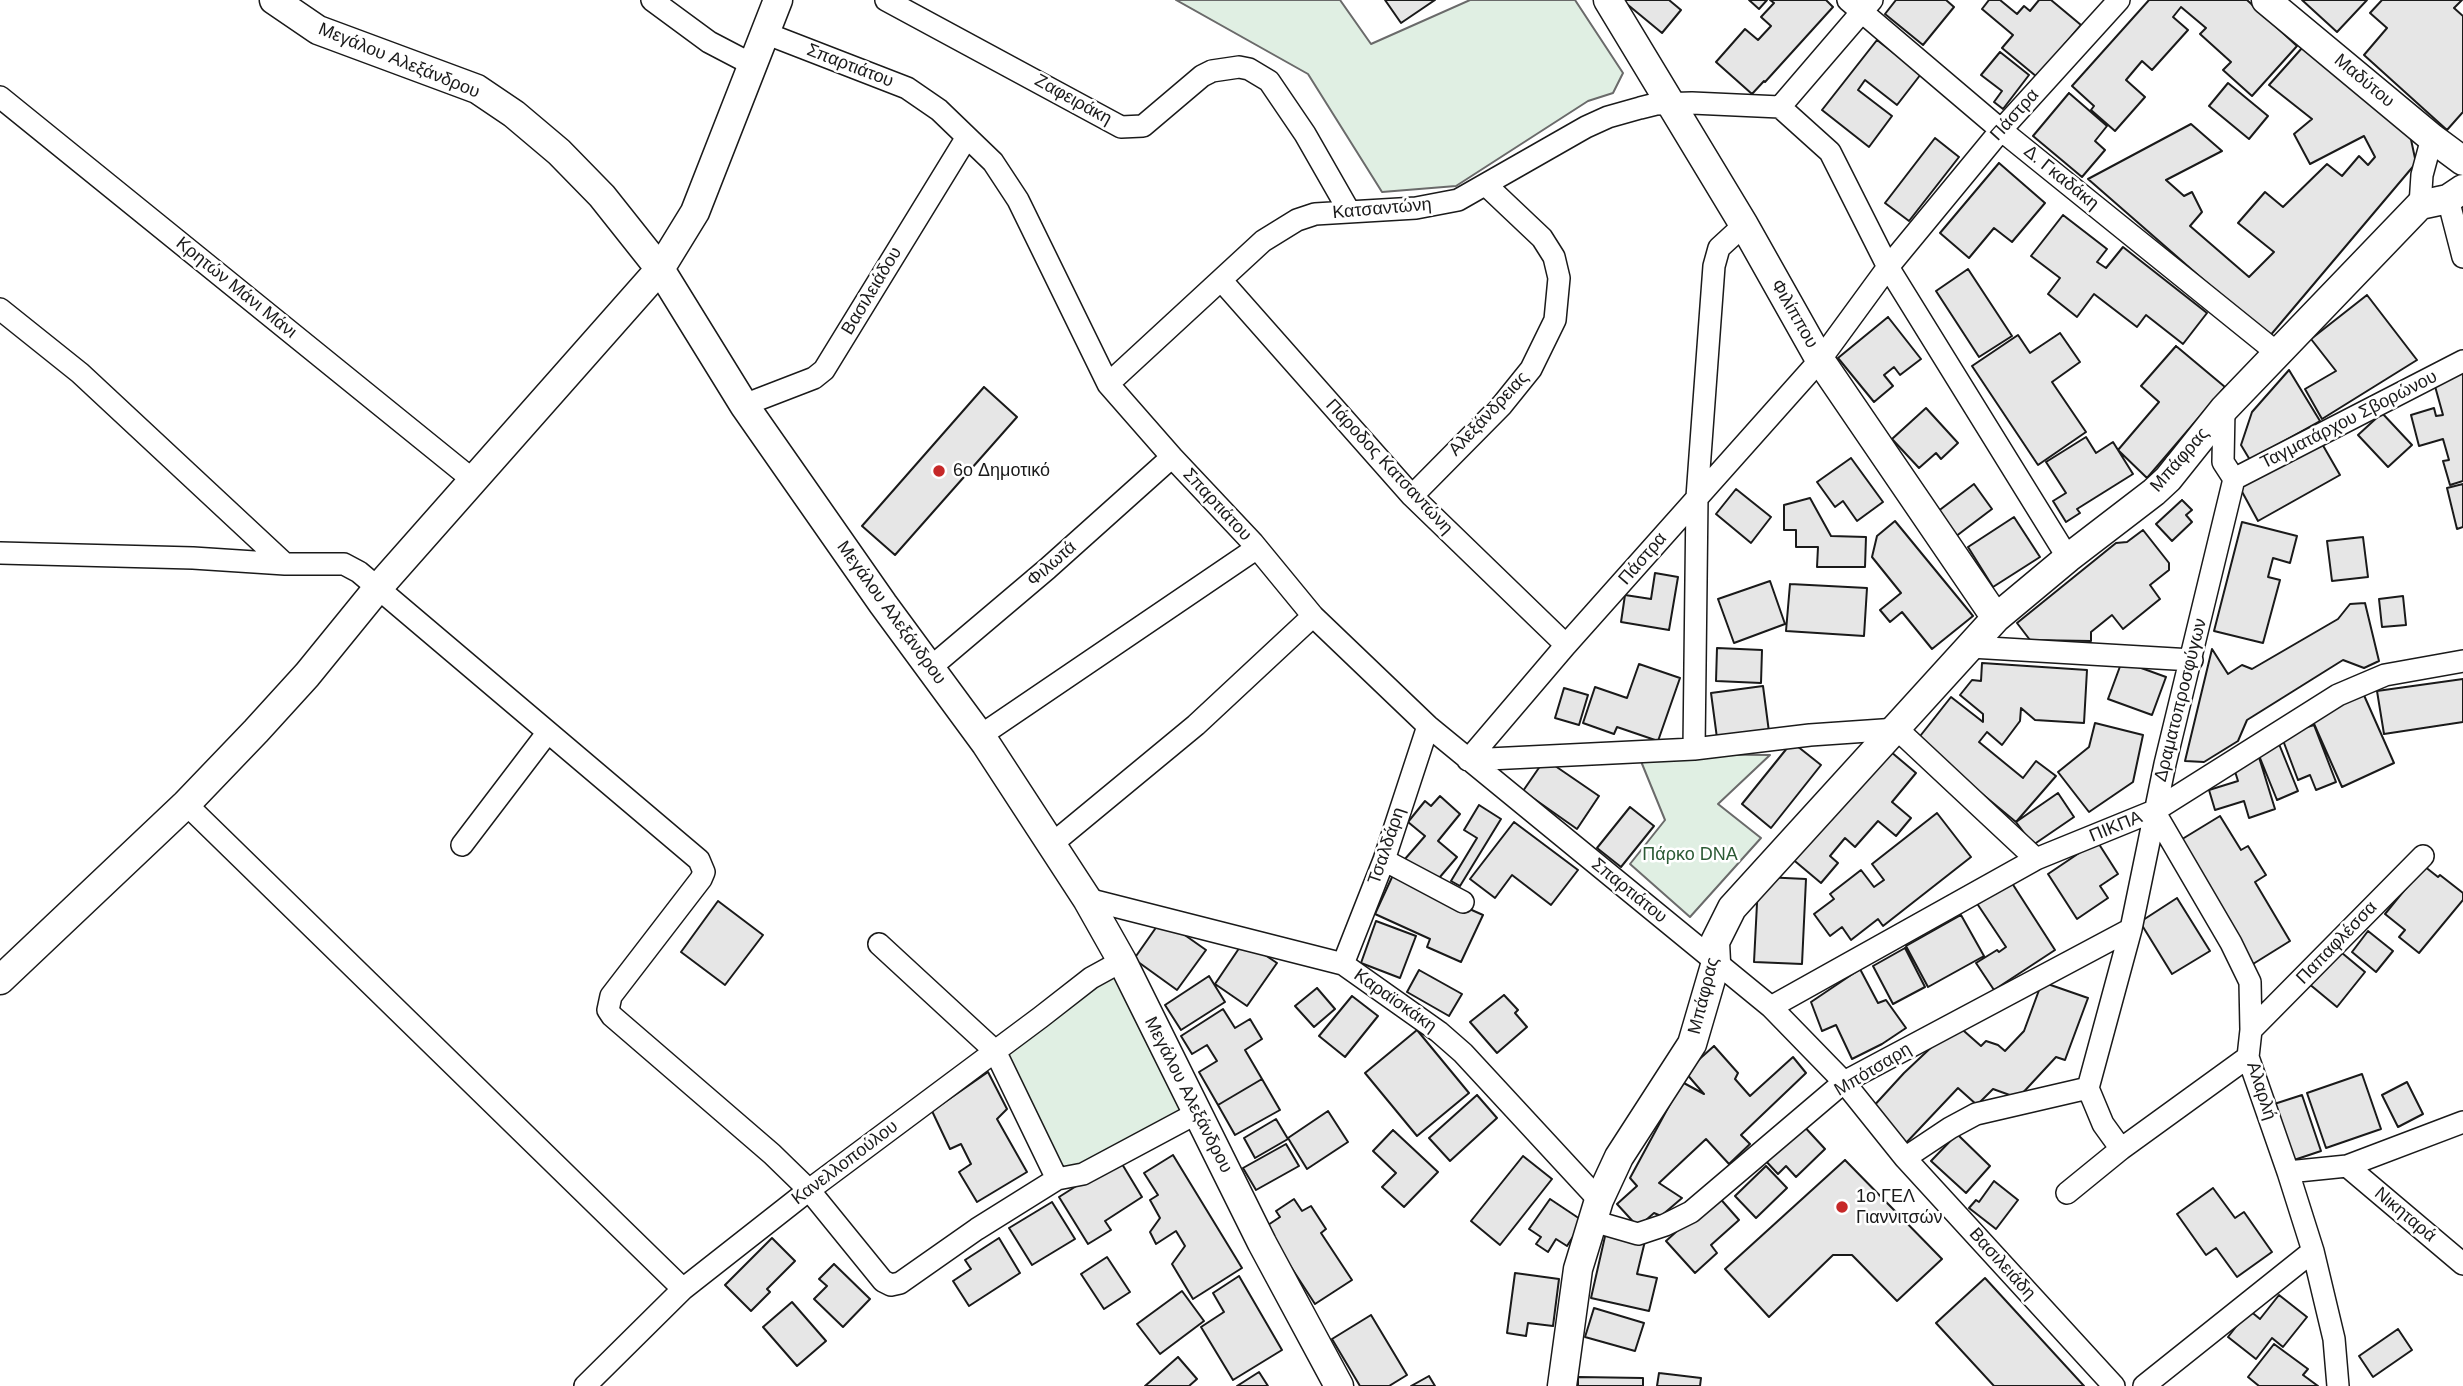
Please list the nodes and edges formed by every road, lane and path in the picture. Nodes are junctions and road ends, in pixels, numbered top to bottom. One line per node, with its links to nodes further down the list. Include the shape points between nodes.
1 (274, 0): 25 (street, Μεγάλου Αλεξάνδρου, via 318,30 477,89 514,114 593,188)
2 (652, 0): 10 (street, via 709,42)
3 (778, 0): 9 (street)
4 (886, 0): 21 (street, Ζαφειράκη, via 1121,127 1143,127 1212,71 1249,69 1269,81)
5 (1608, 0): 12 (street, Φιλίππου)
6 (2119, 0): 14 (street, Πάστρα)
7 (2266, 0): 16 (street, Μαδύτου)
8 (1861, 4): 13 (street); 14 (street, Δ. Γκαδάκη)
9 (765, 33): 10 (street); 15 (street, Σπαρτιάτου, via 907,88 924,97)
10 (753, 65): 25 (street, via 695,212)
11 (0, 97): 36 (street, Κρητών Μάνι Μάνι)
12 (1670, 103): 13 (street, Κατσαντώνη); 18 (street, Κατσαντώνη, via 1608,117); 22 (street, Φιλίππου)
13 (1780, 107): 24 (street, via 1830,152)
14 (2001, 130): 24 (street, Πάστρα); 28 (street, Δ. Γκαδάκη)
15 (967, 136): 31 (street, Σπαρτιάτου, via 993,162 1018,200); 32 (street, Βασιλειάδου, via 824,370)
16 (2432, 138): 17 (street, Μαδύτου); 20 (street)
17 (2463, 161)
18 (1486, 185): 21 (street, Κατσαντώνη, via 1436,206); 37 (street, Αλεξάνδρειας, via 1542,238 1554,257 1559,278 1555,320 1546,342 1502,405)
19 (2456, 194): 20 (street); 23 (street)
20 (2420, 205): 28 (street, Μπάφρας)
21 (1349, 211): 26 (street, Κατσαντώνη, via 1315,214 1279,229)
22 (1744, 225): 29 (street, Φιλίππου); 38 (street, via 1715,256)
23 (2463, 257)
24 (1888, 267): 29 (street, Πάστρα); 41 (street)
25 (660, 269): 32 (street, Μεγάλου Αλεξάνδρου); 36 (street)
26 (1221, 280): 31 (street, Κατσαντώνη); 37 (street, Πάροδος Κατσαντώνη)
27 (0, 309): 42 (street, via 80,373)
28 (2276, 352): 33 (street, Μπάφρας)
29 (1821, 360): 38 (street, Πάστρα); 45 (street, Φιλίππου)
30 (2463, 361): 35 (street, Ταγματάρχου Σβορώνου)
31 (1108, 384): 34 (street, Σπαρτιάτου)
32 (744, 405): 50 (street, Μεγάλου Αλεξάνδρου)
33 (2224, 409): 35 (street, via 2223,461); 41 (street, Μπάφρας, via 2161,485)
34 (1172, 457): 39 (street, Σπαρτιάτου); 50 (street, Φιλωτά)
35 (2234, 479): 48 (street, Δραματοπροσφύγων)
36 (473, 480): 43 (street)
37 (1412, 496): 46 (street, Πάροδος Κατσαντώνη)
38 (1697, 497): 46 (street, Πάστρα); 55 (street)
39 (1257, 548): 44 (street, Σπαρτιάτου); 54 (street)
40 (0, 553): 42 (street)
41 (2068, 558): 45 (street, Μπάφρας)
42 (285, 564): 43 (street, via 344,564)
43 (377, 589): 53 (street); 57 (street, via 307,675)
44 (1313, 617): 51 (street, Σπαρτιάτου); 59 (street, via 1196,725)
45 (1997, 618): 47 (street, Μπάφρας)
46 (1566, 645): 56 (street, Πάστρα)
47 (1971, 647): 48 (street); 52 (street, Μπάφρας)
48 (2192, 660): 58 (street, Δραματοπροσφύγων)
49 (2463, 661): 58 (street, ΠΙΚΠΑ, via 2385,675 2338,695)
50 (930, 668): 54 (street, Μεγάλου Αλεξάνδρου)
51 (1428, 726): 56 (street, Σπαρτιάτου); 63 (street, Τσαλδάρη)
52 (1897, 729): 55 (street); 62 (street); 69 (street, Μπάφρας, via 1732,908 1715,943)
53 (548, 732): 60 (street); 85 (street, via 703,866 701,879 611,996 608,1010)
54 (979, 736): 59 (street, Μεγάλου Αλεξάνδρου)
55 (1694, 750): 56 (street)
56 (1468, 760): 69 (street, Σπαρτιάτου)
57 (186, 804): 71 (street); 90 (street)
58 (2154, 811): 62 (street, ΠΙΚΠΑ); 66 (street, Δραματοπροσφύγων); 73 (street, Αλαρλή, via 2250,982)
59 (1052, 844): 64 (street, Μεγάλου Αλεξάνδρου)
60 (462, 845)
61 (2423, 856): 73 (street, Παπαφλέσσα)
62 (2036, 859): 72 (street, ΠΙΚΠΑ)
63 (1384, 860): 65 (street); 70 (street, Τσαλδάρη)
64 (1087, 899): 68 (street, Μεγάλου Αλεξάνδρου); 70 (street, Καραϊσκάκη)
65 (1464, 902)
66 (2130, 929): 76 (street, Μπότσαρη); 77 (street, Δραματοπροσφύγων)
67 (879, 944): 74 (street)
68 (1122, 961): 74 (street, Κανελλοπούλου, via 1091,978); 78 (street, Μεγάλου Αλεξάνδρου)
69 (1716, 962): 72 (street, Βασιλειάδη); 87 (street, Μπάφρας, via 1692,1044 1619,1157)
70 (1343, 964): 87 (street, Καραϊσκάκη, via 1463,1053)
71 (0, 980)
72 (1771, 1007): 76 (street, Βασιλειάδη)
73 (2251, 1030): 75 (street, Αλαρλή)
74 (995, 1051): 84 (street); 85 (street, Κανελλοπούλου)
75 (2248, 1057): 80 (street); 83 (street, Αλαρλή)
76 (1844, 1082): 81 (street, Βασιλειάδη); 87 (street, Μπότσαρη, via 1690,1212 1665,1225 1638,1234)
77 (2088, 1088): 80 (street, via 2103,1124); 81 (street, via 1976,1114)
78 (1197, 1113): 84 (street, via 1083,1174); 92 (street, Μεγάλου Αλεξάνδρου)
79 (2463, 1122): 82 (street)
80 (2121, 1149): 86 (street)
81 (1905, 1158): 94 (street, Βασιλειάδη)
82 (2347, 1166): 83 (street); 89 (street, Νικηταρά)
83 (2288, 1172): 88 (street, Αλαρλή)
84 (1057, 1179): 85 (street, via 900,1283 891,1284 883,1281)
85 (809, 1189): 90 (street, Κανελλοπούλου)
86 (2067, 1194)
87 (1596, 1210): 93 (street, Μπάφρας, via 1578,1269)
88 (2313, 1251): 95 (street); 96 (street, Αλαρλή, via 2334,1339)
89 (2463, 1264)
90 (683, 1289): 91 (street, Κανελλοπούλου)
91 (585, 1386)
92 (1339, 1386)
93 (1562, 1386)
94 (2114, 1386)
95 (2144, 1386)
96 (2337, 1386)

